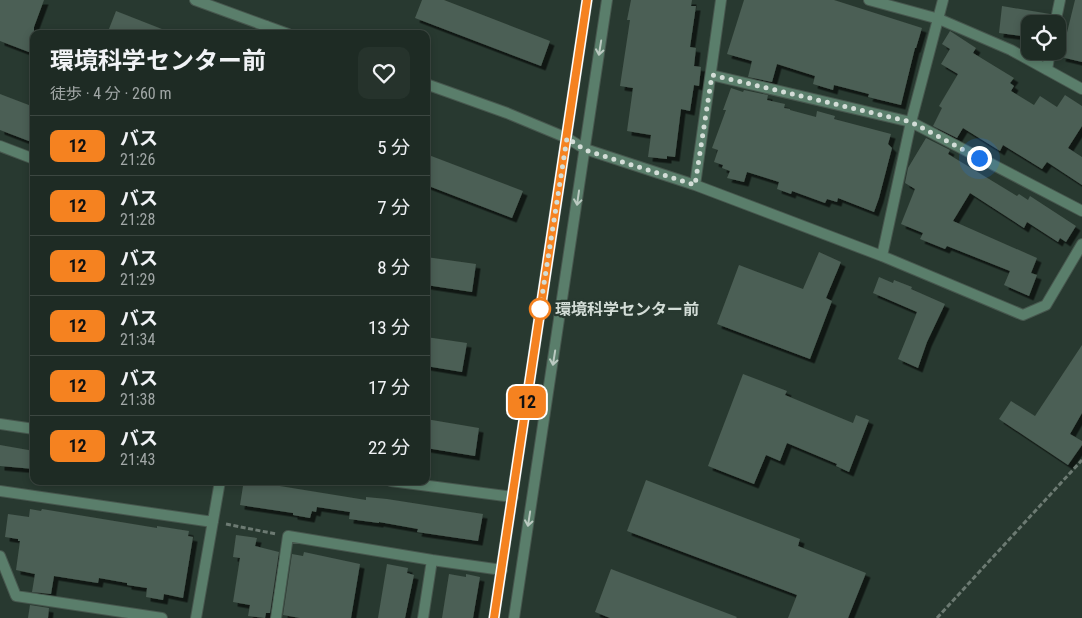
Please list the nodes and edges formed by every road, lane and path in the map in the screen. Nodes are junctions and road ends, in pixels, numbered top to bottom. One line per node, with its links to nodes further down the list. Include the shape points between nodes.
1 (195, 0): 8 (street)
2 (587, 0): 18 (street)
3 (608, 0): 20 (street, one-way to 20)
4 (721, 0): 14 (street)
5 (869, 0): 10 (street)
6 (943, 0): 10 (street)
7 (1060, 0): 9 (street)
8 (216, 4): 11 (street)
9 (1057, 15)
10 (939, 18): 13 (street); 17 (street)
11 (265, 30)
12 (1049, 60): 13 (street)
13 (1047, 70): 16 (street)
14 (712, 75): 17 (street); 22 (street)
15 (430, 85): 18 (street)
16 (1082, 89)
17 (911, 122): 23 (street); 25 (street)
18 (567, 138): 20 (street); 32 (street)
19 (0, 146): 21 (street)
20 (585, 150): 22 (street); 43 (street, one-way to 43)
21 (30, 157)
22 (695, 185): 25 (street)
23 (1082, 211)
24 (1082, 244): 25 (street, via 1046,304 1023,316)
25 (882, 256)
26 (0, 424): 27 (street)
27 (30, 428)
28 (1082, 460): 44 (path)
29 (219, 485): 33 (street)
30 (422, 485): 32 (street)
31 (0, 491): 33 (street)
32 (513, 497): 37 (street)
33 (213, 522): 34 (path); 39 (street)
34 (288, 536): 36 (street); 40 (street)
35 (0, 556): 38 (street, via 16,596)
36 (432, 560): 37 (street); 41 (street)
37 (502, 570): 42 (street)
38 (162, 618)
39 (196, 618)
40 (276, 618)
41 (423, 618)
42 (494, 618)
43 (514, 618)
44 (937, 618)

